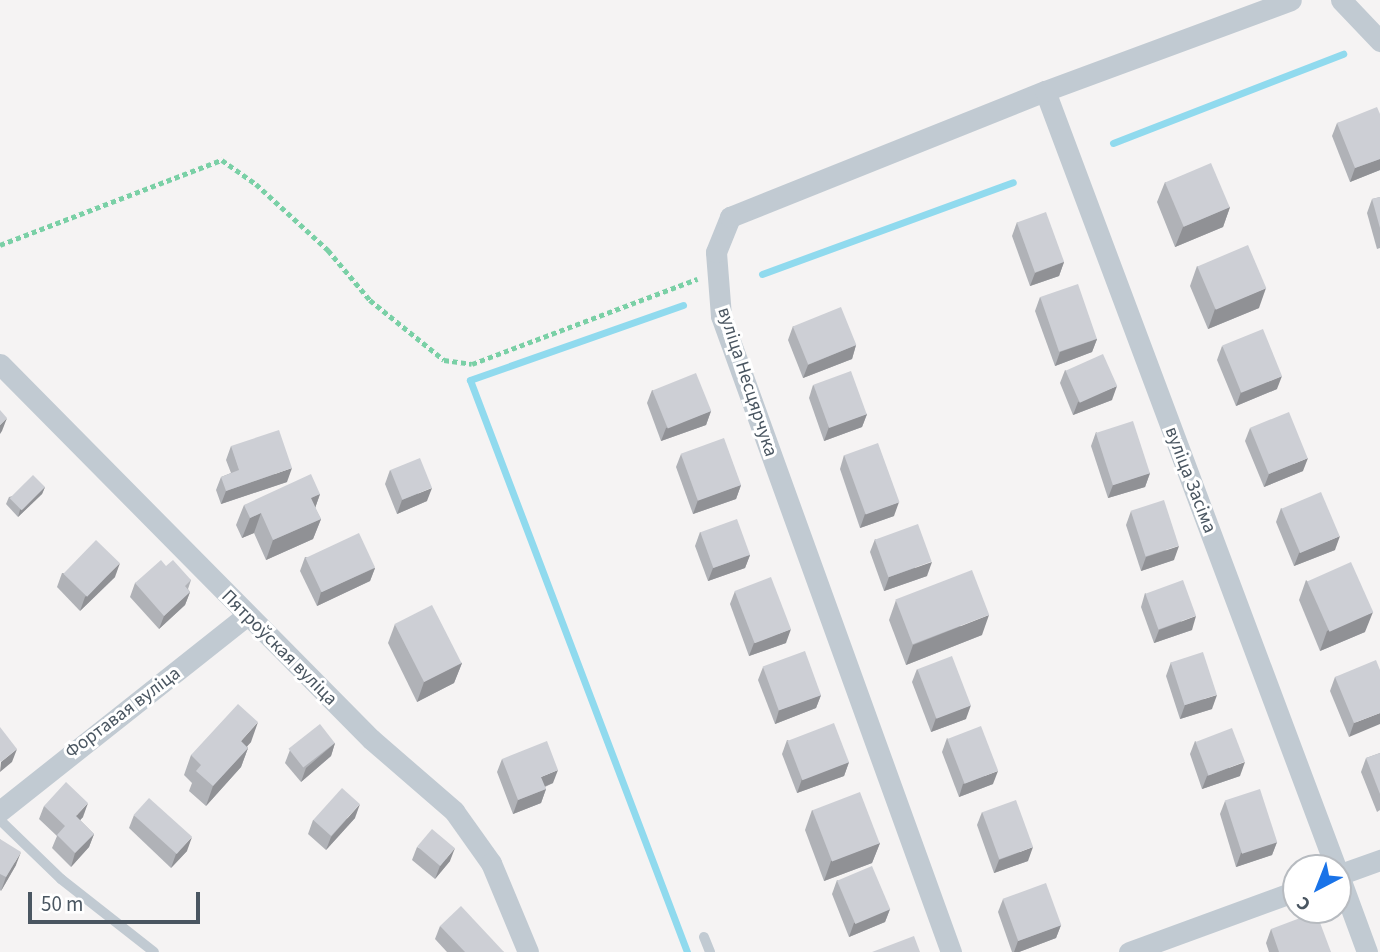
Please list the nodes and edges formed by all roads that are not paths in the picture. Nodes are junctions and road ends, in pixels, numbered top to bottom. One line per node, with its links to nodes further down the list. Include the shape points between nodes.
1 (1291, 0): 4 (street, вуліца Несцярчука)
2 (1341, 0): 3 (street)
3 (1380, 41)
4 (1045, 91): 9 (street, вуліца Засіма); 18 (street, вуліца Несцярчука, via 730,217 716,252 721,316)
5 (0, 363): 6 (street, Пятроўская вуліца)
6 (246, 616): 7 (street, Фортавая вуліца); 16 (street, Пятроўская вуліца, via 371,739 454,811 491,863)
7 (0, 811)
8 (0, 820): 15 (lane, via 61,879)
9 (1331, 854)
10 (1380, 860): 11 (street)
11 (1352, 870)
12 (1282, 896): 19 (street)
13 (1352, 912): 20 (street)
14 (704, 937): 17 (lane)
15 (154, 952)
16 (527, 952)
17 (710, 952)
18 (951, 952)
19 (1129, 952)
20 (1367, 952)

